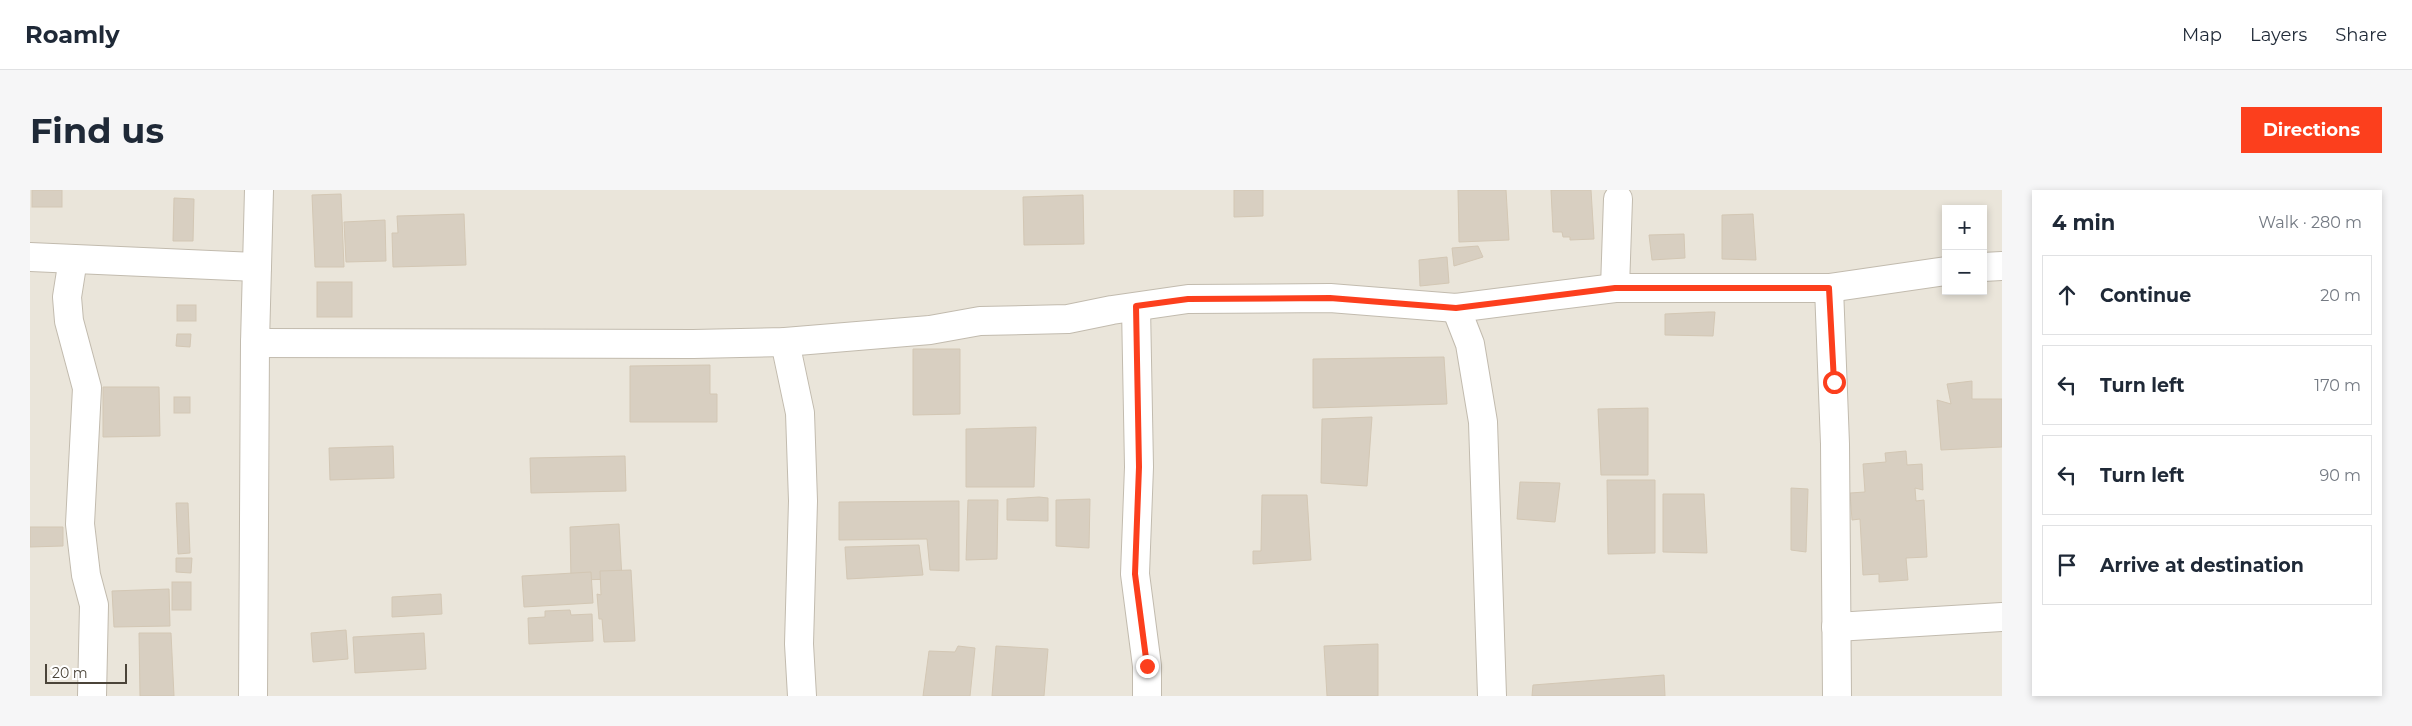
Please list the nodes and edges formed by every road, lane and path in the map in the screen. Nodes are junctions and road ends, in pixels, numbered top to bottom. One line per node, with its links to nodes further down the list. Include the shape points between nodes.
1 (259, 190): 7 (street)
2 (1618, 200): 9 (street)
3 (30, 257): 4 (street)
4 (73, 259): 7 (street); 17 (street, via 67,297 69,321 87,388 80,524 86,575 94,605)
5 (1987, 266): 6 (street)
6 (2002, 266)
7 (257, 267): 14 (street)
8 (1942, 273): 10 (street)
9 (1615, 288): 10 (street); 12 (street)
10 (1829, 288): 16 (street, via 1835,435)
11 (1136, 306): 12 (street, via 1188,299 1330,298); 13 (street, via 1068,319 980,321 930,330); 20 (street, via 1139,467 1135,574 1147,666)
12 (1456, 308): 21 (street, via 1470,344 1483,422)
13 (785, 342): 14 (street); 19 (street, via 800,413 803,501 799,644)
14 (255, 343): 18 (street)
15 (2002, 617): 16 (street)
16 (1836, 627): 22 (street)
17 (92, 696)
18 (253, 696)
19 (802, 696)
20 (1147, 696)
21 (1492, 696)
22 (1837, 696)

